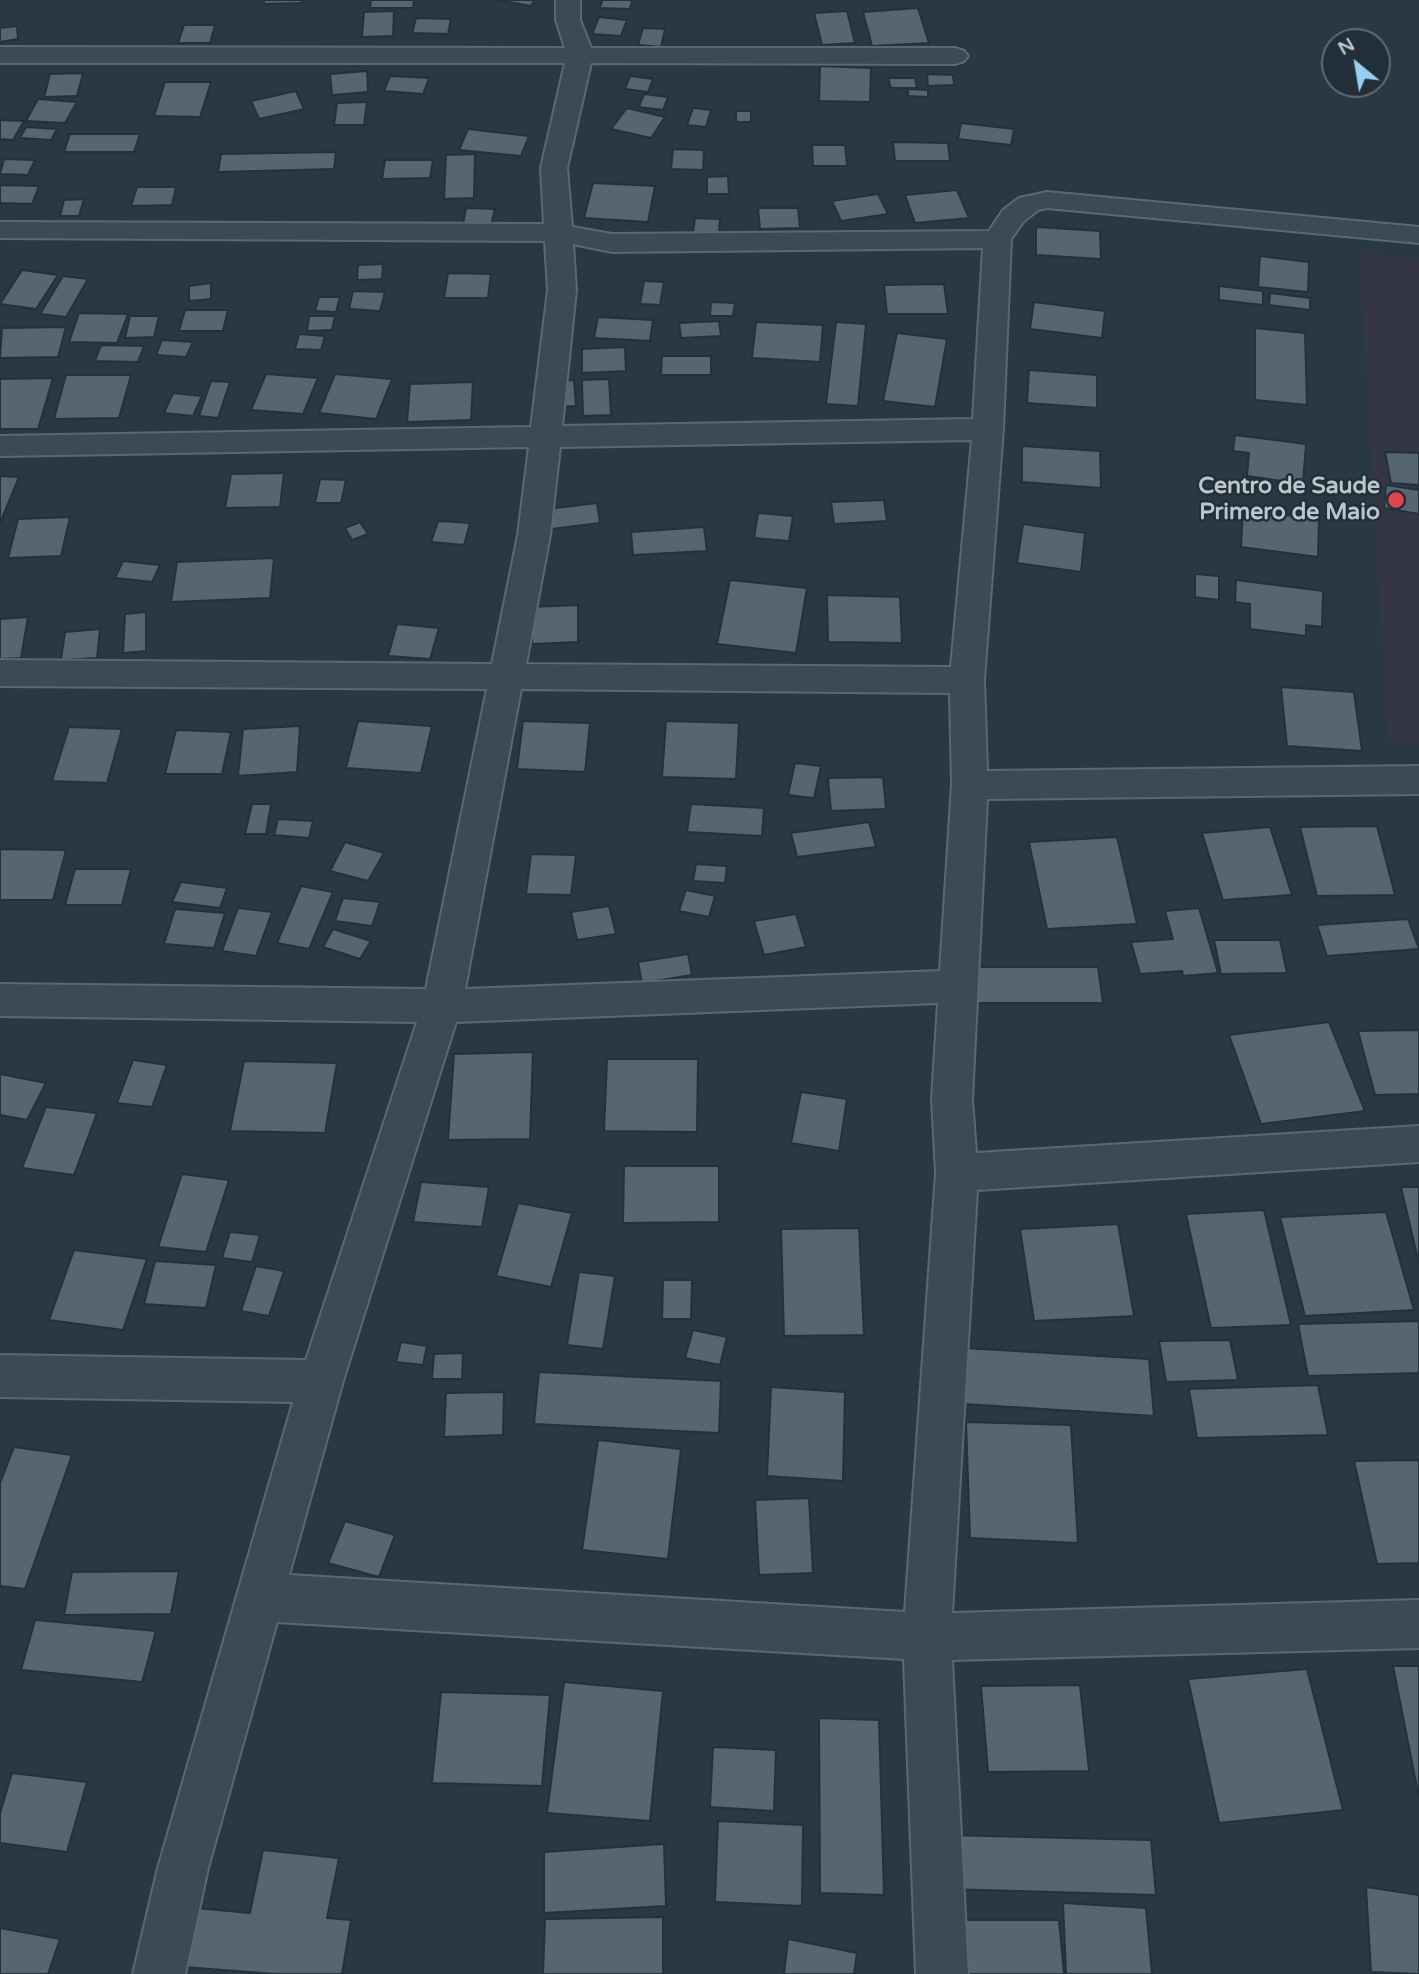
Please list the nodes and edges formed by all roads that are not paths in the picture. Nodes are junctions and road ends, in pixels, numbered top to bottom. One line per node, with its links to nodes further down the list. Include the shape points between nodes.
1 (568, 0): 2 (street, via 568,20)
2 (580, 54): 3 (street); 4 (street); 6 (street, via 554,168)
3 (0, 55)
4 (955, 56)
5 (0, 230): 6 (street)
6 (557, 233): 8 (street, via 612,243); 10 (street, via 562,289)
7 (1419, 234): 8 (street, via 1047,200 1029,204 1013,216)
8 (997, 239): 9 (street)
9 (988, 429): 10 (street); 14 (street)
10 (544, 435): 11 (street); 13 (street, via 534,535)
11 (0, 446)
12 (0, 673): 13 (street)
13 (505, 677): 14 (street); 19 (street)
14 (967, 680): 16 (street)
15 (1419, 779): 16 (street)
16 (970, 785): 17 (street)
17 (958, 986): 19 (street); 21 (street, via 952,1098)
18 (0, 1000): 19 (street)
19 (442, 1006): 23 (street)
20 (1419, 1144): 21 (street)
21 (957, 1173): 26 (street)
22 (0, 1376): 23 (street)
23 (321, 1381): 24 (street)
24 (260, 1597): 26 (street); 27 (street, via 183,1868)
25 (1419, 1624): 26 (street)
26 (927, 1637): 28 (street)
27 (159, 1974)
28 (942, 1974)

